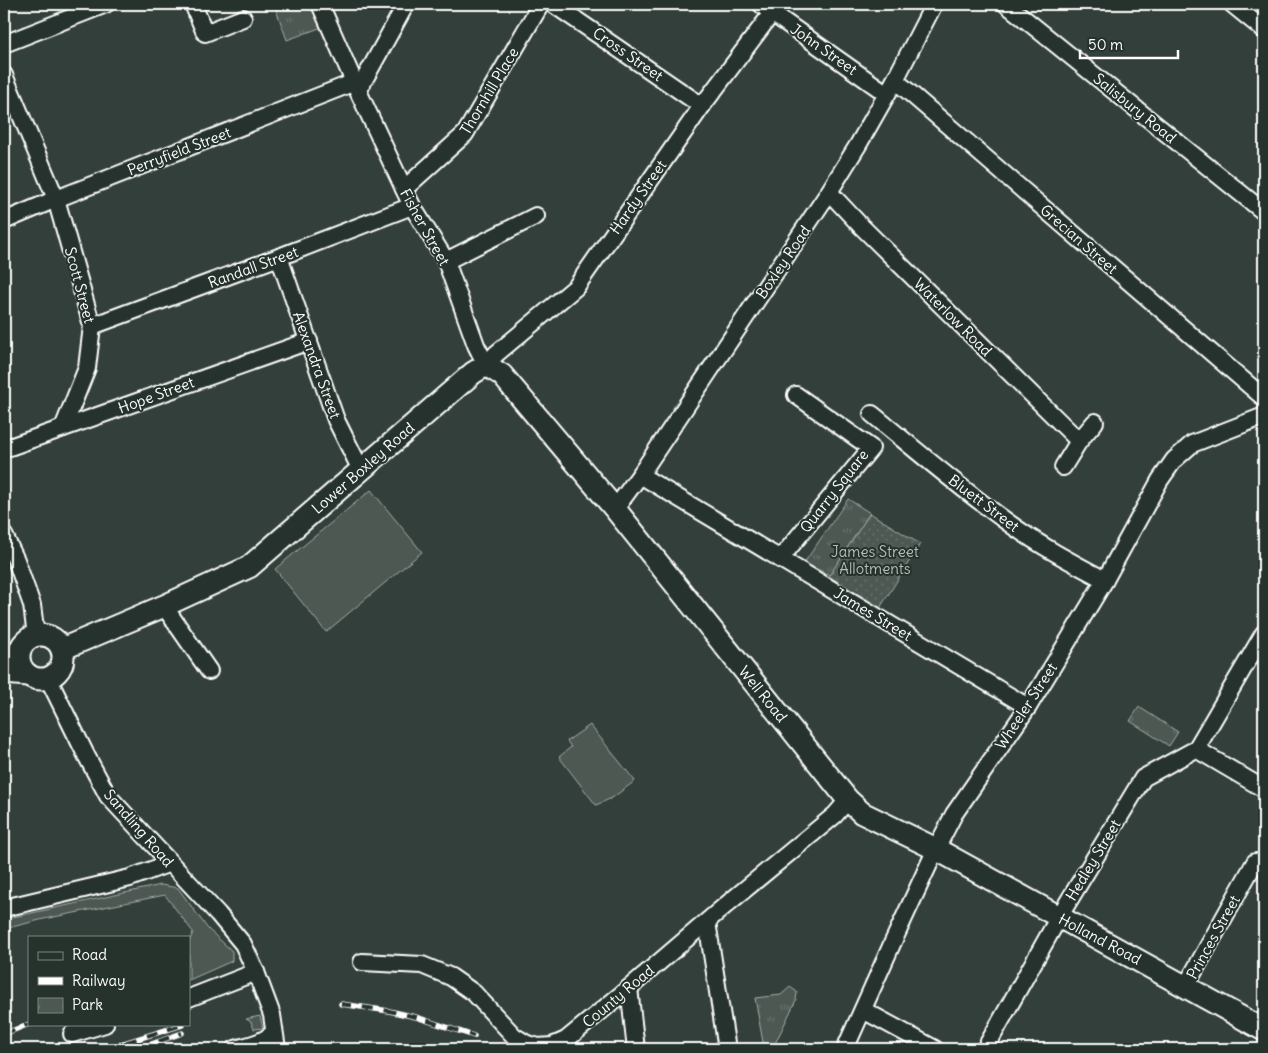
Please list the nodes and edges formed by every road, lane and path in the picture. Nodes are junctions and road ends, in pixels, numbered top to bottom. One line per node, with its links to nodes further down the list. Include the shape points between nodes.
1 (106, 4): 13 (street)
2 (193, 4): 11 (street, via 205,33)
3 (320, 4): 15 (street, Fisher Street)
4 (406, 4): 15 (street)
5 (540, 4): 18 (street, Thornhill Place, via 465,134)
6 (553, 4): 17 (street, Cross Street)
7 (934, 4): 16 (street, Boxley Road)
8 (1006, 4): 22 (street, Salisbury Road)
9 (1232, 4): 12 (street)
10 (766, 8): 16 (street, John Street); 17 (street, Hardy Street)
11 (243, 18)
12 (1264, 30)
13 (4, 44)
14 (4, 75): 20 (street, Scott Street)
15 (356, 86): 18 (street, Fisher Street); 20 (street, Perryfield Street)
16 (891, 87): 19 (street, Boxley Road); 31 (street, Grecian Street)
17 (702, 106): 29 (street, Hardy Street, via 576,287)
18 (404, 189): 21 (street, Fisher Street)
19 (829, 192): 36 (street, Waterlow Road); 40 (street, Boxley Road)
20 (56, 198): 24 (street, Perryfield Street); 27 (street, Scott Street)
21 (412, 206): 25 (street, Randall Street); 26 (street, Fisher Street)
22 (1264, 212)
23 (536, 216): 26 (street)
24 (4, 221)
25 (279, 257): 27 (street, Randall Street); 28 (street, Alexandra Street)
26 (446, 261): 29 (street, Fisher Street)
27 (92, 326): 35 (street, Scott Street, via 87,368)
28 (309, 341): 35 (street, Hope Street); 39 (street, Alexandra Street, via 336,420)
29 (486, 365): 39 (main road, Lower Boxley Road, via 473,372); 41 (main road, via 502,375)
30 (796, 395): 43 (street, Quarry Square, via 871,448)
31 (1264, 398)
32 (872, 414): 44 (street, Bluett Street, via 1008,522 1061,557)
33 (1264, 416): 44 (street, Wheeler Street, via 1192,444 1174,460)
34 (1096, 422): 36 (street)
35 (64, 428): 37 (street, Hope Street)
36 (1079, 440): 38 (street)
37 (4, 449)
38 (1063, 467)
39 (361, 470): 45 (main road, Lower Boxley Road, via 249,567)
40 (640, 475): 41 (street, Boxley Road); 43 (street, James Street)
41 (615, 509): 55 (main road, Well Road)
42 (4, 535): 47 (street, via 32,605)
43 (780, 559): 52 (street, James Street)
44 (1105, 580): 52 (street, Wheeler Street)
45 (164, 606): 48 (main road, Lower Boxley Road); 49 (street)
46 (1264, 633): 53 (street)
47 (21, 644): 48 (main road, via 42,635 54,639); 51 (main road, via 22,669)
48 (62, 649): 51 (main road, via 59,670 54,675)
49 (209, 671)
50 (4, 673): 51 (main road)
51 (38, 677): 58 (street, Sandling Road, via 108,796)
52 (1028, 707): 56 (street, Wheeler Street, via 954,814)
53 (1196, 749): 54 (street); 60 (street, Hedley Street, via 1142,778)
54 (1264, 788)
55 (848, 800): 56 (main road, Well Road, via 862,813); 61 (street, County Road, via 835,815)
56 (936, 849): 60 (main road, Holland Road); 67 (street, Wheeler Street)
57 (1255, 862): 64 (street, Princes Street)
58 (170, 863): 59 (street, via 130,878); 63 (street, Sandling Road, via 243,944)
59 (4, 908)
60 (1059, 917): 64 (main road, Holland Road); 78 (street, Hedley Street)
61 (707, 922): 65 (street, County Road); 75 (street)
62 (362, 962): 65 (street, County Road, via 422,965 451,977 474,994 514,1036 538,1047 566,1040)
63 (256, 972): 66 (street); 70 (street, Sandling Road, via 272,1015)
64 (1186, 986): 69 (main road, Holland Road)
65 (629, 988): 74 (street)
66 (190, 998)
67 (863, 1010): 76 (street, Wheeler Street); 77 (street)
68 (98, 1026): 71 (street)
69 (1264, 1030)
70 (274, 1032): 72 (street, via 262,1041); 73 (street, Sandling Road)
71 (72, 1034)
72 (235, 1049)
73 (277, 1049)
74 (636, 1049)
75 (727, 1049)
76 (845, 1049)
77 (935, 1049)
78 (985, 1049)

